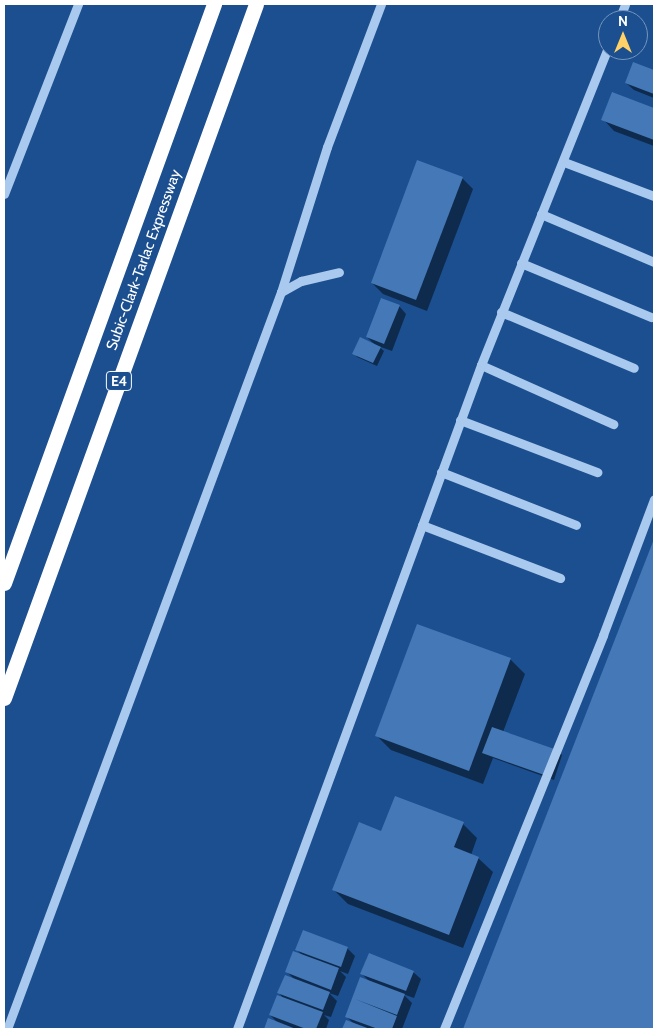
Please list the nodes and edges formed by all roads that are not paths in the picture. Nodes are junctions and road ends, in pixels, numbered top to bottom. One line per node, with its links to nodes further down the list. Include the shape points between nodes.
1 (78, 4): 7 (lane)
2 (214, 4): 26 (highway, Subic-Clark-Tarlac Expressway / E4)
3 (256, 4): 27 (highway, Subic-Clark-Tarlac Expressway / E4)
4 (381, 4): 13 (lane, via 327,147)
5 (603, 60): 6 (lane)
6 (564, 162): 8 (lane); 9 (lane)
7 (4, 194)
8 (654, 196)
9 (542, 214): 10 (lane); 11 (lane)
10 (654, 262)
11 (521, 263): 14 (lane); 15 (lane)
12 (339, 272): 13 (lane, via 301,281)
13 (281, 292): 28 (lane)
14 (501, 312): 16 (lane); 17 (lane)
15 (651, 317)
16 (481, 365): 18 (lane); 19 (lane)
17 (634, 368)
18 (460, 420): 20 (lane); 21 (lane)
19 (613, 424)
20 (441, 472): 23 (lane); 24 (lane)
21 (597, 472)
22 (654, 499): 30 (lane, via 603,635)
23 (422, 526): 25 (lane); 29 (lane)
24 (576, 526)
25 (560, 578)
26 (4, 583)
27 (4, 698)
28 (6, 1029)
29 (237, 1029)
30 (444, 1029)

